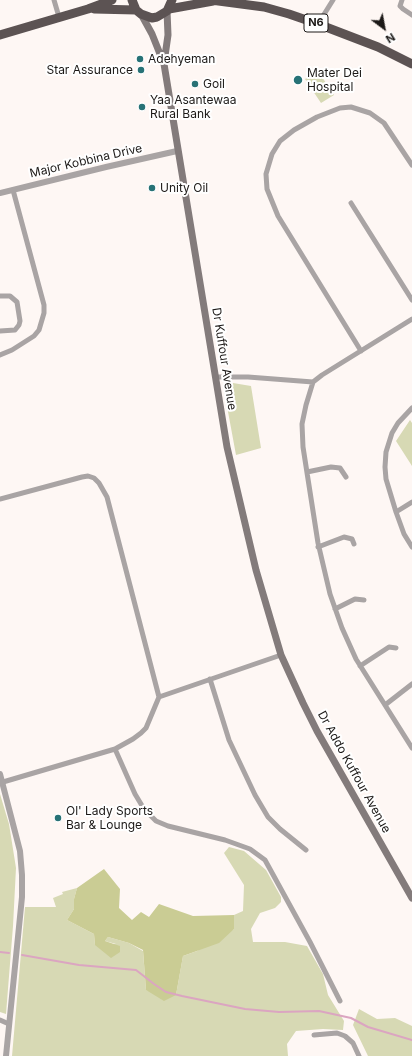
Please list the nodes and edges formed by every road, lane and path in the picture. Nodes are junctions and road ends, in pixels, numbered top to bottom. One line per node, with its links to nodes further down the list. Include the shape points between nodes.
1 (54, 0): 13 (street)
2 (105, 0): 9 (highway)
3 (112, 0): 9 (highway, N6)
4 (132, 0): 11 (highway)
5 (172, 0): 10 (highway)
6 (212, 0): 10 (highway, N6); 14 (highway, N6, via 264,7)
7 (334, 0): 14 (street)
8 (402, 0): 12 (street, via 400,6)
9 (91, 8): 11 (highway, N6); 13 (highway, N6)
10 (168, 10): 11 (highway, N6, via 157,17 146,17); 16 (main road)
11 (138, 12): 16 (main road, via 152,34)
12 (412, 16)
13 (59, 18): 15 (highway, N6)
14 (318, 24): 17 (highway, N6, via 378,47)
15 (0, 35)
16 (164, 64): 18 (main road, Dr Kuffour Avenue)
17 (412, 64)
18 (177, 151): 20 (street, Major Kobbina Drive); 29 (main road, Dr Kuffour Avenue)
19 (412, 165): 27 (street, via 384,123 370,113 351,107 317,116 280,141 272,154 266,174 267,189 278,216)
20 (13, 190): 21 (street, Major Kobbina Drive); 28 (street, via 44,313 39,330 34,336)
21 (0, 193)
22 (351, 203): 24 (street)
23 (0, 296): 26 (street, via 10,296 17,302 20,321 15,330)
24 (412, 300)
25 (412, 319): 27 (street)
26 (0, 331)
27 (361, 351): 30 (street)
28 (0, 355)
29 (216, 377): 30 (street); 43 (main road, Dr Kuffour Avenue, via 227,447 256,570)
30 (313, 382): 32 (street, via 302,424)
31 (412, 408): 36 (street, via 392,433 386,452 386,478)
32 (307, 472): 33 (street, via 331,467 340,468); 38 (street)
33 (346, 477)
34 (0, 499): 47 (street, via 88,476 99,483 107,497)
35 (412, 502): 36 (street)
36 (396, 512): 39 (street)
37 (354, 544): 38 (street, via 352,539 344,537)
38 (318, 547): 41 (street)
39 (412, 547)
40 (364, 600): 41 (street, via 355,599)
41 (335, 609): 44 (street)
42 (396, 648): 44 (street, via 389,647)
43 (281, 655): 45 (street); 54 (main road, Dr Addo Kuffour Avenue, via 317,731)
44 (360, 666): 48 (street)
45 (210, 679): 47 (street); 53 (street, via 230,740 255,795 268,817)
46 (412, 684): 48 (street)
47 (159, 697): 50 (street, via 146,728 134,740)
48 (385, 705): 49 (street)
49 (412, 748)
50 (115, 749): 52 (street); 55 (street, via 144,809 156,821 226,840 258,853 265,860)
51 (0, 774): 52 (street)
52 (3, 782): 57 (street, via 20,851 22,875)
53 (306, 850)
54 (412, 898)
55 (340, 1001)
56 (0, 1020): 57 (street)
57 (9, 1024): 59 (street)
58 (314, 1035): 60 (street, via 337,1033 345,1036 353,1043)
59 (6, 1056)
60 (359, 1056)

